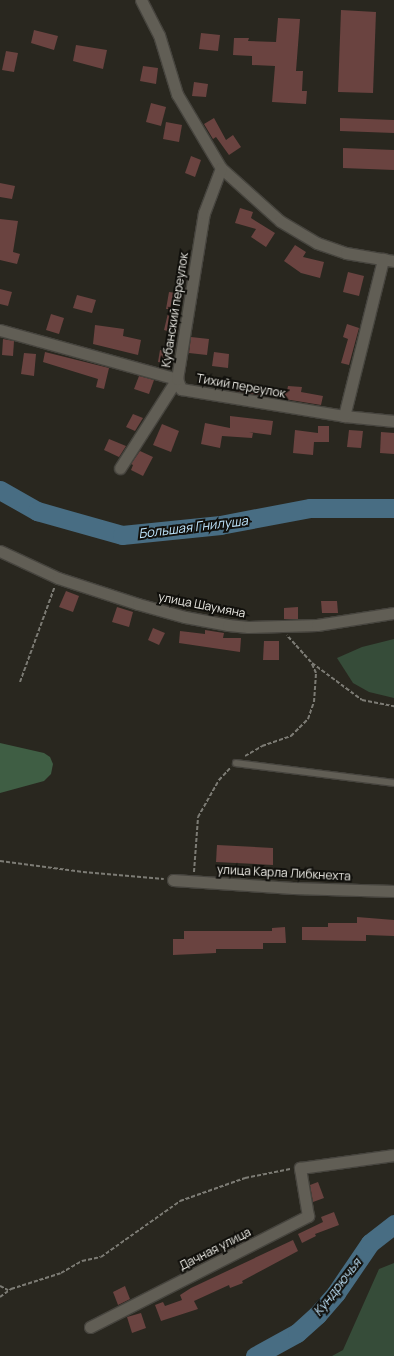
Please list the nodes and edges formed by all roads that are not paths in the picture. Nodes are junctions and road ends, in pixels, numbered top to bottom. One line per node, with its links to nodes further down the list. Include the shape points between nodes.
1 (141, 0): 2 (street, via 159,35 177,94)
2 (221, 168): 3 (street, via 280,220 317,243 346,253); 5 (street, Кубанский переулок, via 204,213)
3 (389, 260): 6 (street)
4 (0, 330): 5 (street, Тихий переулок)
5 (176, 379): 6 (street, Тихий переулок, via 182,389); 8 (street, Кубанский переулок)
6 (344, 416): 7 (street, Тихий переулок)
7 (394, 422)
8 (120, 468)
9 (0, 551): 10 (street, улица Шаумяна, via 58,578 185,617 248,627 317,625)
10 (394, 613)
11 (236, 763): 12 (lane)
12 (394, 784)
13 (173, 880): 14 (street, улица Карла Либкнехта, via 293,888)
14 (394, 891)
15 (394, 1155): 16 (street, Дачная улица, via 300,1168 308,1216)
16 (90, 1327)

